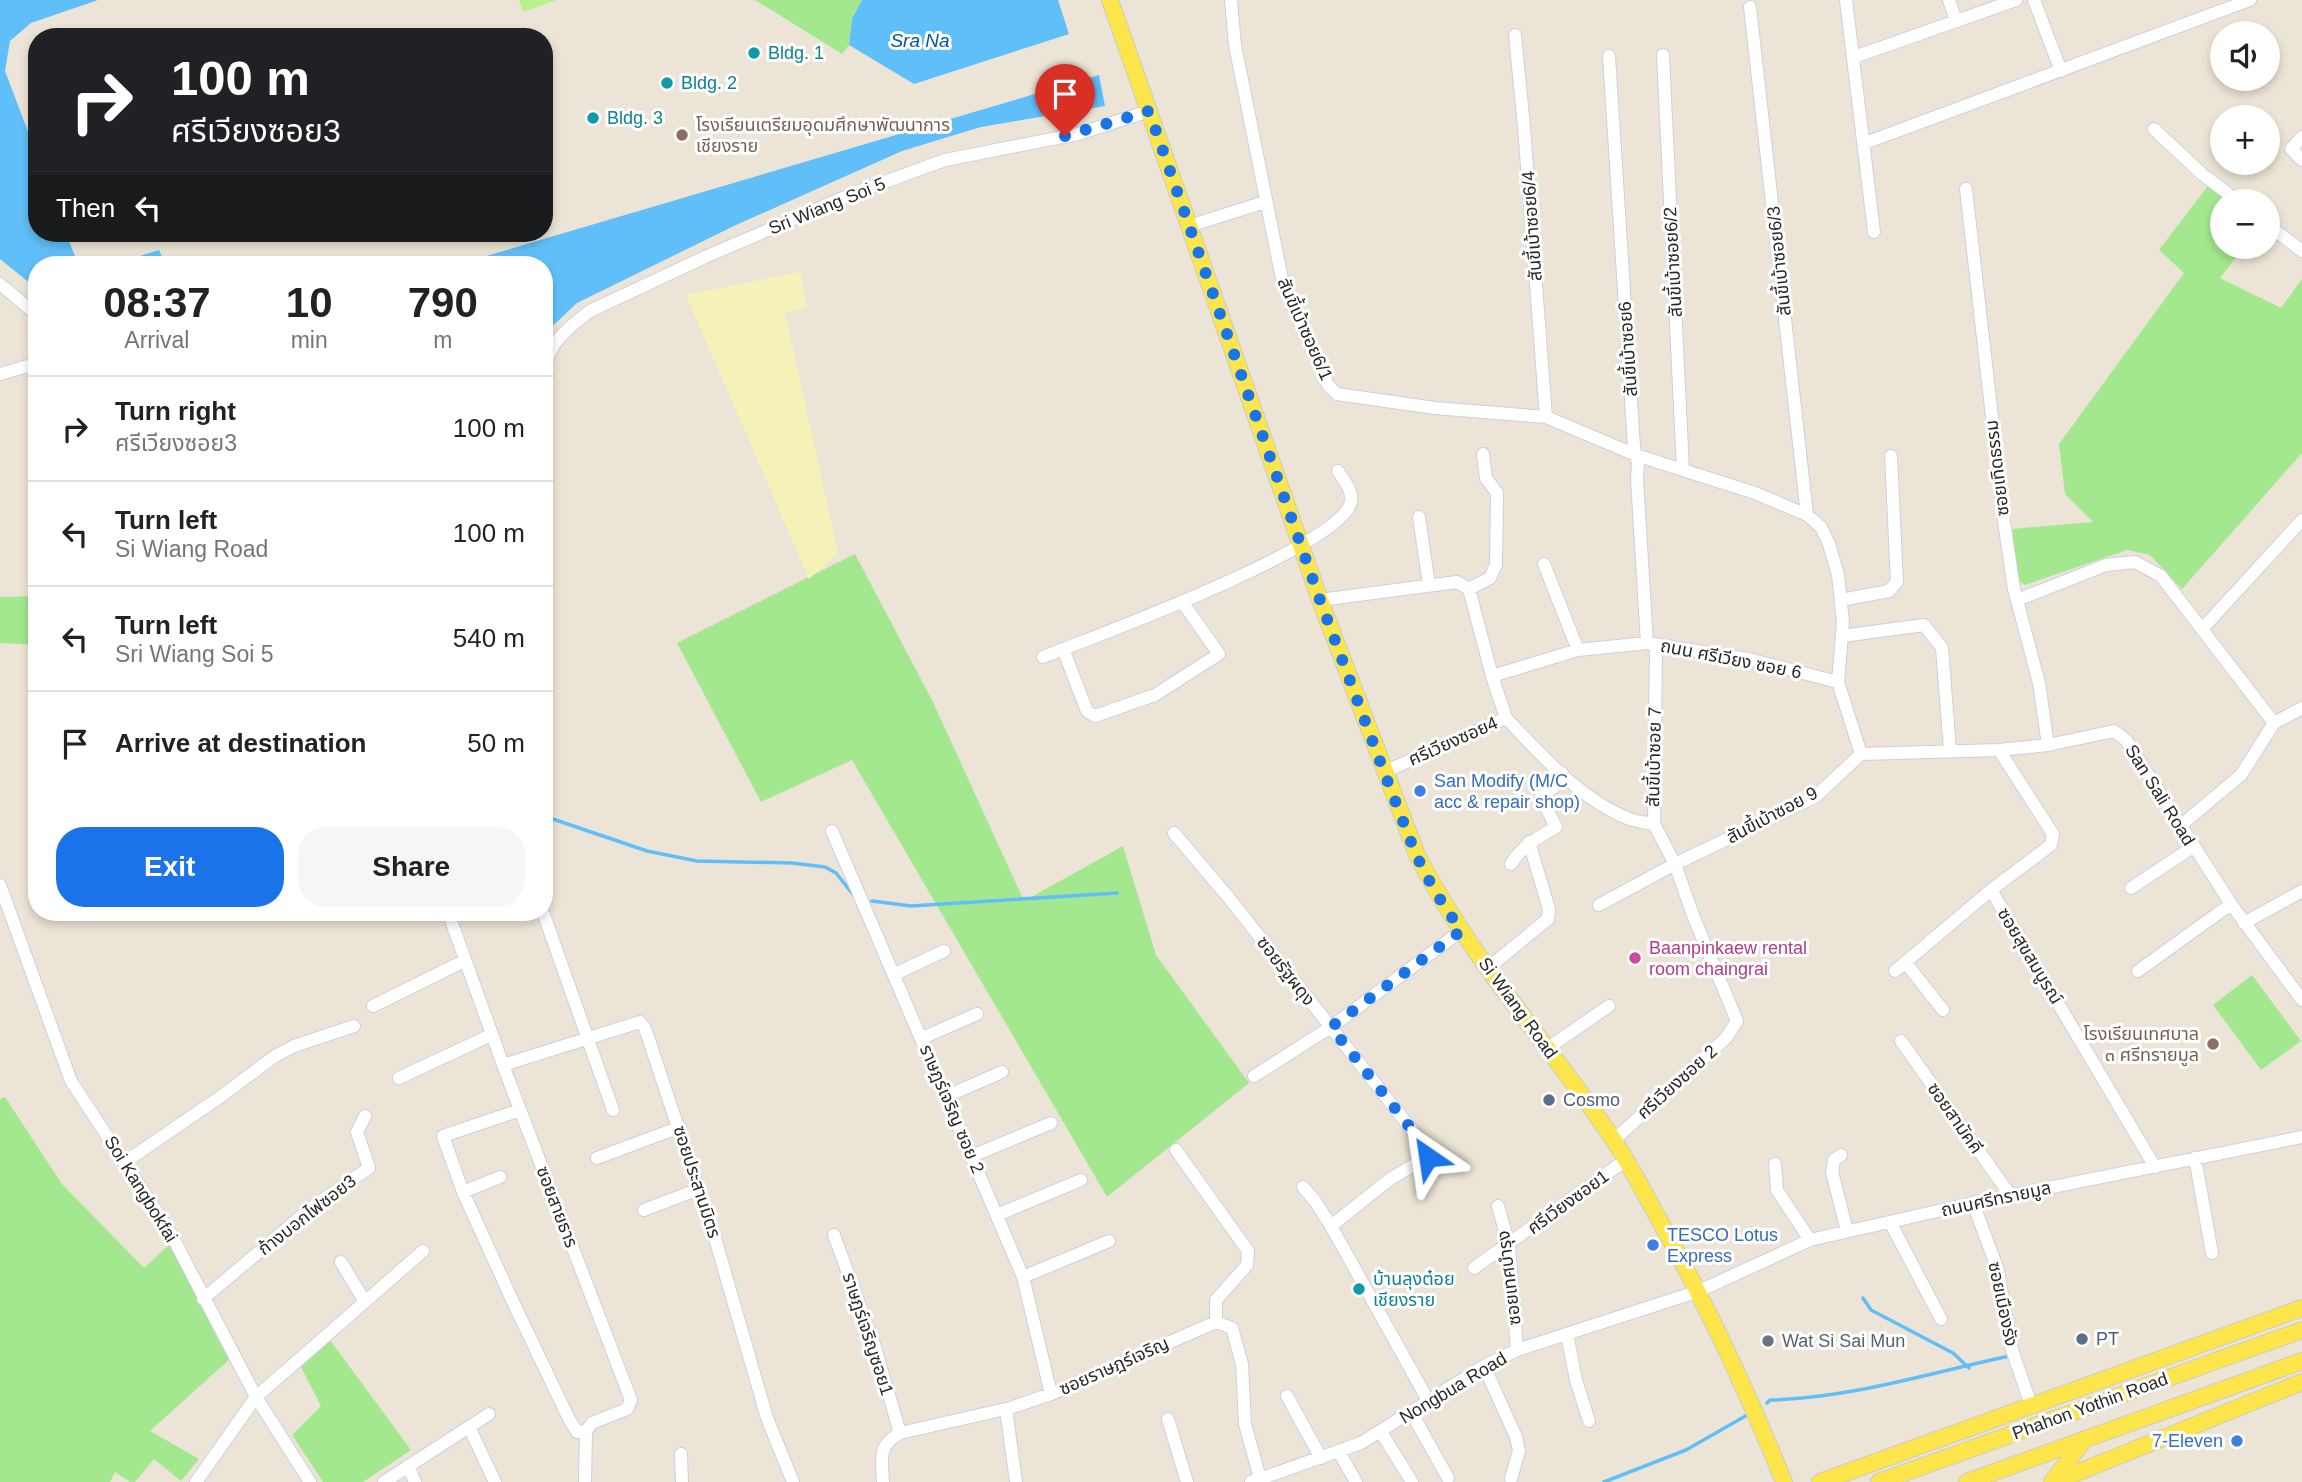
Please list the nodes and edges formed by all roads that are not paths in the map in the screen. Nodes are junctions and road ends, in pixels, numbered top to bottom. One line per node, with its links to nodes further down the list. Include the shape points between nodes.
1 (1110, 0): 15 (main road, Si Wiang Road)
2 (1231, 0): 22 (street, สันขี้เบ้าซอย6/1, via 1234,45)
3 (1846, 0): 13 (street)
4 (1949, 0): 9 (street)
5 (2016, 0): 9 (street)
6 (2034, 0): 14 (street)
7 (2250, 0): 14 (street)
8 (1750, 7): 38 (street, สันขี้เบ้าซอย6/3)
9 (1956, 21): 13 (street)
10 (1515, 35): 32 (street, สันขี้เบ้าซอย6/4)
11 (1663, 55): 36 (street, สันขี้เบ้าซอย6/2)
12 (1609, 56): 34 (street, สันขี้เบ้าซอย6)
13 (1854, 57): 18 (street)
14 (2061, 71): 18 (street)
15 (1149, 111): 23 (main road, Si Wiang Road); 29 (street, Sri Wiang Soi 5, via 1078,134 945,160 852,194 590,311)
16 (2154, 129): 21 (street)
17 (2302, 138): 19 (street, via 2291,149)
18 (1865, 143): 24 (street)
19 (2302, 160)
20 (1966, 188): 47 (street, ซอยเทิดธรรม)
21 (2222, 189)
22 (1265, 202): 23 (street); 32 (street, สันขี้เบ้าซอย6/1, via 1283,284 1328,385 1337,394)
23 (1189, 226): 41 (main road, Si Wiang Road)
24 (1874, 232)
25 (2280, 234): 26 (street)
26 (2302, 251)
27 (0, 284): 28 (street)
28 (28, 307)
29 (553, 346)
30 (28, 366): 31 (street)
31 (0, 374)
32 (1546, 417): 34 (street, สันขี้เบ้าซอย6/1)
33 (1483, 454): 44 (street, via 1486,478 1497,493 1496,565 1490,578)
34 (1636, 455): 36 (street, สันขี้เบ้าซอย6/1); 51 (street, สันขี้เบ้าซอย6)
35 (1891, 456): 46 (street, via 1897,582 1889,592)
36 (1683, 470): 38 (street, สันขี้เบ้าซอย6/1)
37 (1338, 471): 41 (street, via 1352,493 1350,505 1336,522)
38 (1807, 515): 46 (street, via 1821,527 1829,544)
39 (1419, 517): 43 (street)
40 (2302, 520): 49 (street)
41 (1301, 545): 45 (main road, Si Wiang Road); 48 (street)
42 (1544, 564): 53 (street)
43 (1429, 585): 44 (street, via 1457,582); 45 (street)
44 (1469, 589): 55 (street)
45 (1320, 600): 64 (main road, Si Wiang Road)
46 (1841, 600): 50 (street)
47 (2017, 600): 49 (street, via 2106,565 2135,562 2161,576); 60 (street, ซอยเทิดธรรม, via 2039,683)
48 (1183, 603): 52 (street); 52 (street, via 1219,654 1154,695 1095,716 1087,711)
49 (2203, 628): 59 (street)
50 (1842, 636): 56 (street); 61 (street, via 1924,625 1942,648)
51 (1651, 643): 53 (street, ถนน ศรีเวียง ซอย 6); 56 (street, ถนน ศรีเวียง ซอย 6, via 1748,659); 66 (street, สันขี้เบ้าซอย 7)
52 (1063, 649): 54 (street)
53 (1578, 650): 55 (street, ถนน ศรีเวียง ซอย 6)
54 (1042, 657)
55 (1492, 676): 58 (street)
56 (1838, 682): 63 (street)
57 (2302, 708): 59 (street)
58 (1506, 718): 64 (street, ศรีเวียงซอย4); 65 (street, ศรีเวียงซอย4)
59 (2274, 723): 67 (street, via 2241,775)
60 (2048, 745): 62 (street, San Sali Road); 67 (street, San Sali Road, via 2114,731 2126,740)
61 (1950, 750): 62 (street, San Sali Road); 63 (street, San Sali Road)
62 (1999, 750): 76 (street, ซอยสุขสมบูรณ์, via 2053,834 2051,845)
63 (1861, 754): 73 (street, สันขี้เบ้าซอย 9, via 1815,797)
64 (1384, 772): 84 (main road, Si Wiang Road, via 1416,855)
65 (1562, 773): 66 (street, ศรีเวียงซอย4, via 1589,797 1628,819); 70 (street, via 1541,797 1556,827)
66 (1654, 824): 73 (street, สันขี้เบ้าซอย 7)
67 (2180, 826): 71 (street, San Sali Road)
68 (832, 831): 89 (street, ราษฎร์เจริญ ซอย 2)
69 (1174, 833): 97 (street, ซอยรัฐผดุง)
70 (1529, 842): 72 (street); 87 (street, via 1548,919)
71 (2193, 847): 75 (street); 79 (street, San Sali Road)
72 (1511, 864)
73 (1675, 864): 80 (street, สันขี้เบ้าซอย 9); 95 (street, สันขี้เบ้าซอย 7)
74 (0, 885): 78 (street, Soi Kangbokfai)
75 (2131, 888)
76 (1990, 890): 93 (street, ซอยสุขสมบูรณ์, via 1900,967); 123 (street, ซอยสุขสมบูรณ์)
77 (2302, 891): 83 (street)
78 (2, 899): 121 (street, Soi Kangbokfai, via 71,1080)
79 (2231, 904): 83 (street, San Sali Road); 88 (street)
80 (1599, 905)
81 (451, 921): 86 (street, ซอยสายธาร)
82 (546, 921): 99 (street)
83 (2244, 923): 90 (street, San Sali Road)
84 (1461, 931): 87 (main road, Si Wiang Road); 97 (street)
85 (944, 951): 89 (street)
86 (464, 961): 91 (street); 98 (street, ซอยสายธาร)
87 (1488, 968): 102 (main road, Si Wiang Road)
88 (2138, 971)
89 (895, 974): 100 (street, ราษฎร์เจริญ ซอย 2)
90 (2299, 991)
91 (373, 1006)
92 (1609, 1006): 102 (street)
93 (1944, 1010)
94 (977, 1014): 100 (street)
95 (1737, 1021): 114 (street, ศรีเวียงซอย 2, via 1726,1038)
96 (354, 1026): 121 (street, via 284,1051)
97 (1331, 1027): 105 (street); 135 (street, ซอยรัฐผดุง, via 1427,1149 1428,1157 1390,1179)
98 (491, 1035): 103 (street, ซอยสายธาร); 106 (street)
99 (587, 1038): 103 (street, ซอยประสานมิตร); 109 (street); 112 (street, ซอยประสานมิตร, via 640,1022)
100 (922, 1038): 107 (street, ราษฎร์เจริญ ซอย 2)
101 (1901, 1041): 129 (street, ซอยสามัคคี)
102 (1548, 1048): 114 (main road, Si Wiang Road)
103 (503, 1065): 108 (street, ซอยสายธาร)
104 (1002, 1072): 107 (street)
105 (1254, 1076)
106 (399, 1078)
107 (947, 1096): 117 (street, ราษฎร์เจริญ ซอย 2)
108 (520, 1110): 128 (street, via 443,1136); 173 (street, ซอยสายธาร, via 631,1400 627,1409 592,1423)
109 (613, 1110)
110 (365, 1116): 147 (street, ก้างบอกไฟซอย3, via 357,1132 369,1168 311,1208)
111 (1051, 1124): 117 (street)
112 (680, 1128): 118 (street); 127 (street, ซอยประสานมิตร)
113 (2302, 1137): 119 (street, ถนนศรีทรายมูล)
114 (1614, 1140): 120 (main road, Si Wiang Road)
115 (1177, 1150): 151 (street, via 1248,1251 1247,1265 1216,1300)
116 (1841, 1155): 136 (street, via 1833,1160 1832,1172)
117 (972, 1156): 133 (street, ราษฎร์เจริญ ซอย 2)
118 (597, 1158)
119 (2195, 1158): 123 (street, ถนนศรีทรายมูล); 142 (street)
120 (1626, 1160): 140 (street, ศรีเวียงซอย1); 146 (main road, Si Wiang Road)
121 (125, 1163): 147 (street, Soi Kangbokfai, via 170,1233)
122 (1776, 1164): 138 (street, via 1777,1190)
123 (2155, 1167): 129 (street, ถนนศรีทรายมูล)
124 (500, 1177): 128 (street)
125 (1081, 1180): 133 (street)
126 (1303, 1188): 135 (street)
127 (699, 1189): 132 (street); 193 (street, ซอยประสานมิตร, via 767,1418)
128 (463, 1192): 173 (street, via 569,1419 577,1432)
129 (2010, 1195): 130 (street, ถนนศรีทรายมูล)
130 (1973, 1203): 134 (street, ถนนศรีทรายมูล); 166 (street, ซอยเมืองรัง, via 1998,1270 2011,1347)
131 (1498, 1206): 140 (street, ซอยเทศบำรุง)
132 (643, 1210)
133 (997, 1215): 145 (street, ราษฎร์เจริญ ซอย 2)
134 (1890, 1223): 136 (street, ถนนศรีทรายมูล); 150 (street)
135 (1331, 1226): 165 (street)
136 (1847, 1231): 138 (street, ถนนศรีทรายมูล)
137 (834, 1235): 175 (street, ราษฎร์เจริญซอย1, via 874,1343)
138 (1810, 1240): 146 (street, ถนนศรีทรายมูล)
139 (1109, 1241): 145 (street)
140 (1509, 1245): 144 (street, ศรีเวียงซอย1); 154 (street, ซอยเทศบำรุง)
141 (423, 1251): 148 (street)
142 (2212, 1253)
143 (341, 1262): 148 (street)
144 (1474, 1268)
145 (1023, 1277): 162 (street, ราษฎร์เจริญ ซอย 2)
146 (1699, 1291): 153 (street, Nongbua Road); 199 (main road, Si Wiang Road)
147 (203, 1298): 164 (street, Soi Kangbokfai)
148 (365, 1302): 164 (street)
149 (2302, 1308): 155 (main road)
150 (1941, 1318)
151 (1216, 1322): 162 (street, ซอยราษฎร์เจริญ); 185 (street, via 1232,1328 1242,1364 1245,1424)
152 (2302, 1330): 161 (main road, Phahon Yothin Road)
153 (1567, 1334): 154 (street, Nongbua Road); 171 (street)
154 (1517, 1350): 157 (street, Nongbua Road)
155 (2166, 1357): 161 (main road); 166 (main road)
156 (2302, 1361): 158 (main road, Phahon Yothin Road)
157 (1484, 1366): 165 (street, Nongbua Road); 184 (street, via 1516,1437 1519,1451)
158 (2273, 1371): 159 (main road); 177 (main road, Phahon Yothin Road)
159 (2302, 1373)
160 (2302, 1382): 203 (main road)
161 (2135, 1391): 176 (main road, Phahon Yothin Road)
162 (1051, 1394): 167 (street, ซอยราษฎร์เจริญ)
163 (1287, 1395): 180 (street)
164 (256, 1397): 186 (street); 187 (street, Soi Kangbokfai)
165 (1429, 1402): 168 (street, Nongbua Road)
166 (2031, 1405): 200 (main road)
167 (1006, 1409): 175 (street, ซอยราษฎร์เจริญ); 195 (street)
168 (1411, 1412): 174 (street, Nongbua Road); 183 (street)
169 (489, 1414): 172 (street)
170 (1168, 1419): 196 (street)
171 (1588, 1421)
172 (469, 1427): 182 (street); 190 (street)
173 (586, 1431): 191 (street)
174 (1381, 1432): 178 (street, Nongbua Road); 198 (street)
175 (900, 1433): 194 (street, via 887,1440 882,1450)
176 (2005, 1436): 181 (main road); 201 (main road, Phahon Yothin Road)
177 (2085, 1439): 181 (main road, Phahon Yothin Road); 203 (main road)
178 (1339, 1451): 180 (street, Nongbua Road); 197 (street)
179 (681, 1454): 192 (street)
180 (1321, 1458): 185 (street, Nongbua Road)
181 (2015, 1465): 202 (main road, Phahon Yothin Road)
182 (408, 1466): 188 (street); 189 (street)
183 (1448, 1478)
184 (1511, 1479)
185 (1257, 1481)
186 (196, 1482)
187 (310, 1482)
188 (384, 1482)
189 (415, 1482)
190 (495, 1482)
191 (585, 1482)
192 (682, 1482)
193 (793, 1482)
194 (883, 1482)
195 (1016, 1482)
196 (1187, 1482)
197 (1356, 1482)
198 (1412, 1482)
199 (1784, 1482)
200 (1820, 1482)
201 (1879, 1482)
202 (1967, 1482)
203 (2053, 1482)

